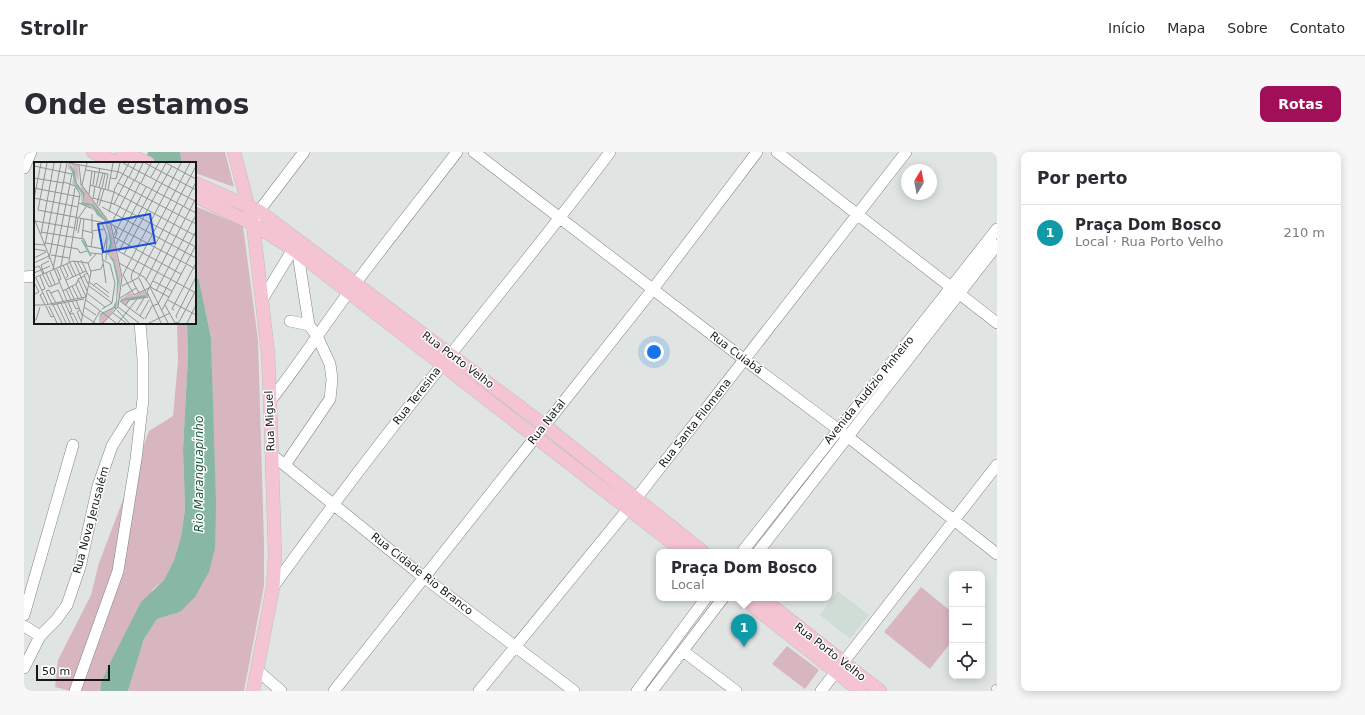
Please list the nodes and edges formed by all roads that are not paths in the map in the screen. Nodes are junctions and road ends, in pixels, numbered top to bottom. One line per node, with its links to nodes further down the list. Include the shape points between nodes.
1 (31, 152): 14 (street)
2 (93, 152): 12 (main road)
3 (122, 152): 13 (main road)
4 (234, 152): 16 (main road, Rua Miguel)
5 (304, 152): 16 (street)
6 (457, 152): 25 (street)
7 (474, 152): 18 (street, Rua Cuiabá)
8 (610, 152): 18 (street, Rua Teresina)
9 (757, 152): 26 (street, Rua Natal)
10 (777, 152): 17 (street)
11 (906, 152): 17 (street, Rua Santa Filomena)
12 (110, 161)
13 (144, 161)
14 (24, 168)
15 (197, 190): 16 (main road, Rua Porto Velho); 19 (main road, Rua Porto Velho)
16 (254, 208): 19 (main road, Rua Miguel); 25 (main road, Rua Porto Velho)
17 (857, 216): 27 (street); 36 (street, Rua Santa Filomena)
18 (561, 218): 26 (street, Rua Cuiabá); 35 (street, Rua Teresina)
19 (253, 224): 22 (main road, Rua Porto Velho); 28 (main road, Rua Miguel)
20 (997, 229): 21 (street, Avenida Audízio Pinheiro)
21 (994, 243): 27 (street, Avenida Audízio Pinheiro)
22 (296, 252): 25 (main road, Rua Porto Velho); 28 (street); 32 (street)
23 (34, 276): 24 (street)
24 (24, 277)
25 (353, 287): 33 (street); 35 (main road, Rua Porto Velho); 37 (main road, Rua Porto Velho)
26 (653, 289): 36 (street, Rua Cuiabá); 40 (street, Rua Natal)
27 (955, 291): 30 (street); 34 (street, Avenida Audízio Pinheiro)
28 (262, 300): 38 (main road, Rua Miguel)
29 (290, 321): 32 (street)
30 (997, 323)
31 (140, 324): 39 (street, via 143,359)
32 (309, 325): 33 (street)
33 (317, 336): 38 (street, via 298,366); 47 (street, via 331,369 330,399)
34 (912, 345): 41 (street, Avenida Audízio Pinheiro); 43 (street, Avenida Audízio Pinheiro)
35 (451, 354): 37 (street, Rua Teresina); 40 (main road, Rua Porto Velho)
36 (745, 360): 41 (street, Rua Cuiabá); 50 (street, Rua Santa Filomena)
37 (442, 364): 42 (main road, Rua Porto Velho); 51 (street, Rua Teresina)
38 (270, 401): 45 (main road, Rua Miguel)
39 (142, 412): 67 (street, Rua Nova Jerusalém, via 130,417 112,446 98,486 80,567 67,604); 74 (street, via 118,571)
40 (544, 425): 42 (street, Rua Natal); 50 (main road, Rua Porto Velho)
41 (838, 429): 43 (street, Rua Cuiabá); 46 (street, Avenida Audízio Pinheiro)
42 (536, 436): 52 (main road, Rua Porto Velho); 59 (street, Rua Natal)
43 (847, 436): 49 (street, Avenida Audízio Pinheiro); 53 (street, Rua Cuiabá)
44 (73, 445): 65 (street)
45 (271, 454): 47 (street, Rua Cidade Rio Branco); 60 (main road, Rua Miguel, via 275,554)
46 (813, 460): 49 (street); 56 (street, Avenida Audízio Pinheiro)
47 (285, 465): 51 (street, Rua Cidade Rio Branco)
48 (997, 465): 53 (street)
49 (822, 468): 57 (street, Avenida Audízio Pinheiro)
50 (636, 498): 52 (street, Rua Santa Filomena); 55 (main road, Rua Porto Velho)
51 (333, 504): 59 (street, Rua Cidade Rio Branco); 60 (street, Rua Teresina)
52 (628, 509): 54 (main road, Rua Porto Velho); 68 (street, Rua Santa Filomena)
53 (954, 520): 58 (street, Rua Cuiabá); 70 (street)
54 (680, 549)
55 (700, 549)
56 (744, 549)
57 (760, 549)
58 (997, 554)
59 (425, 576): 68 (street, Rua Cidade Rio Branco); 77 (street, Rua Natal)
60 (272, 587): 72 (main road, Rua Miguel)
61 (704, 601): 80 (street)
62 (721, 601): 69 (street)
63 (747, 601): 70 (main road, Rua Porto Velho)
64 (765, 601): 70 (main road, Rua Porto Velho)
65 (24, 615)
66 (24, 626): 67 (street)
67 (40, 636): 71 (street, Rua Nova Jerusalém)
68 (514, 646): 78 (street, Rua Santa Filomena); 79 (street, Rua Cidade Rio Branco)
69 (683, 651): 81 (street); 82 (street)
70 (840, 667): 73 (main road, Rua Porto Velho); 83 (street)
71 (24, 668)
72 (257, 670): 75 (main road, Rua Miguel); 76 (street)
73 (869, 689)
74 (76, 691)
75 (253, 691)
76 (280, 691)
77 (334, 691)
78 (479, 691)
79 (574, 691)
80 (637, 691)
81 (652, 691)
82 (736, 691)
83 (821, 691)

